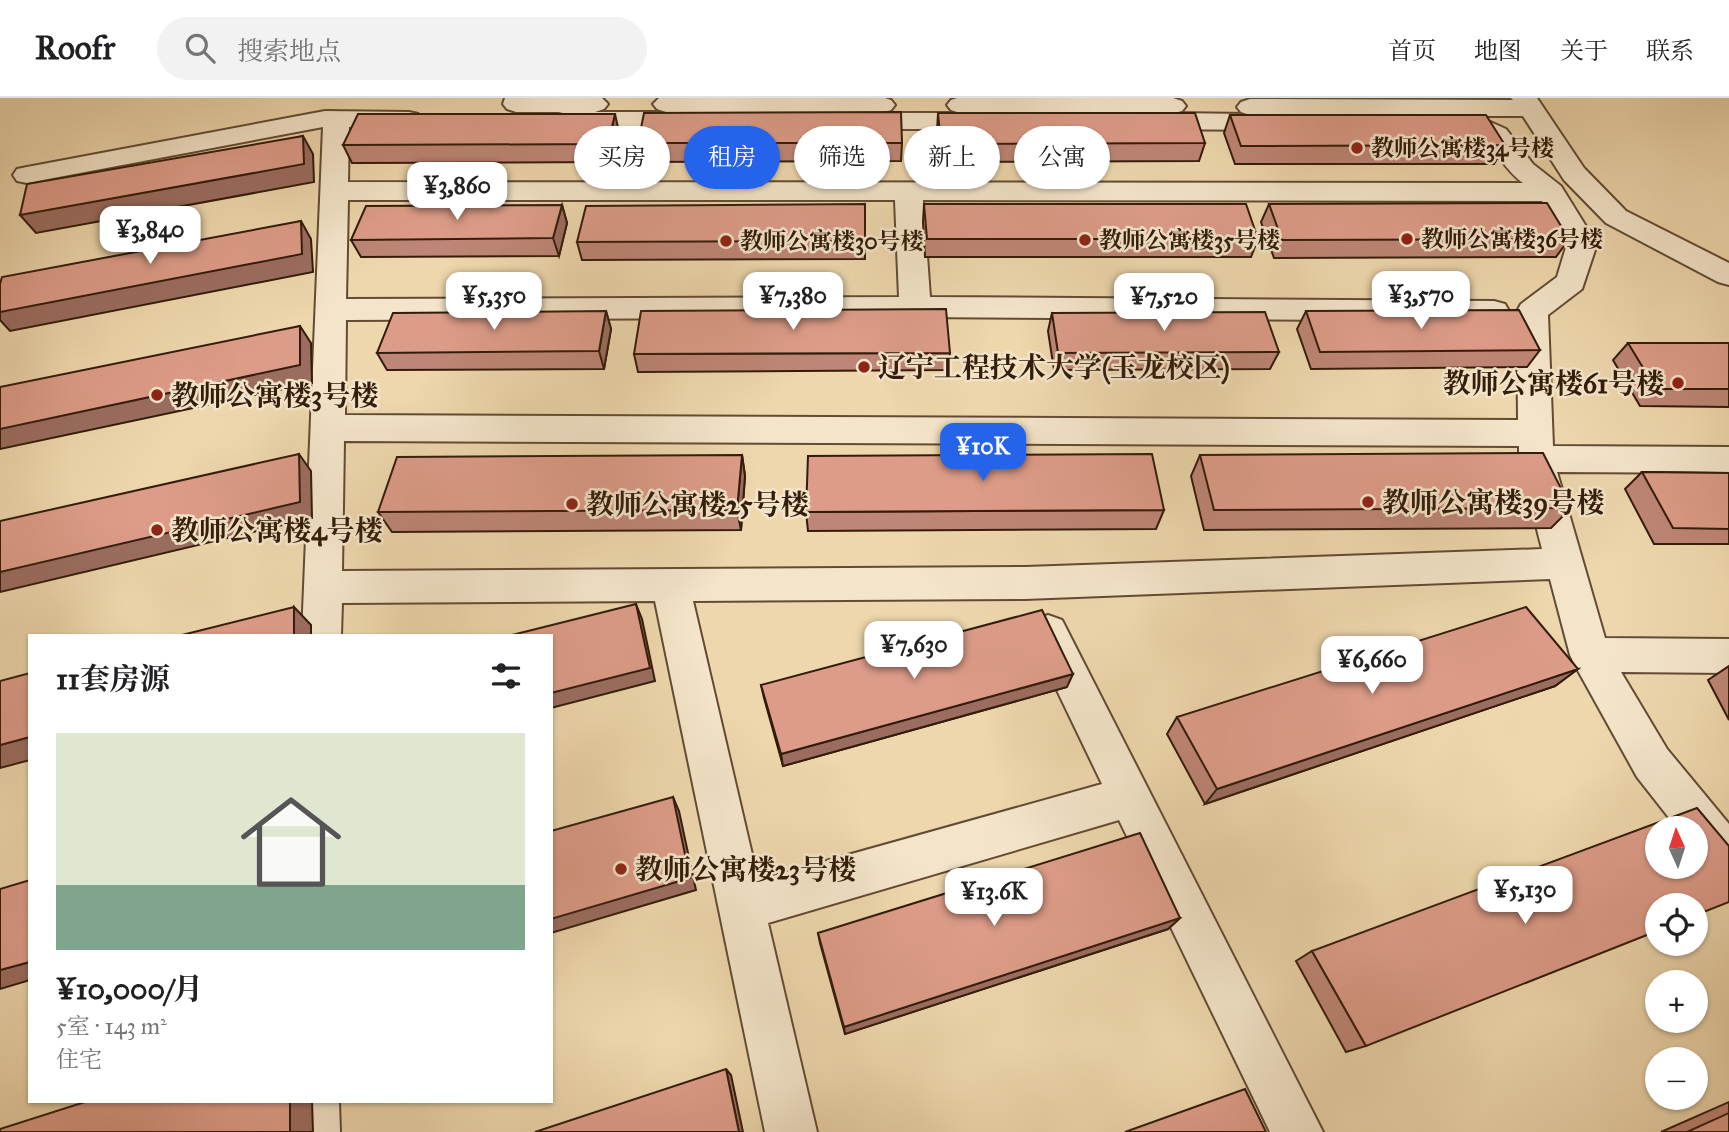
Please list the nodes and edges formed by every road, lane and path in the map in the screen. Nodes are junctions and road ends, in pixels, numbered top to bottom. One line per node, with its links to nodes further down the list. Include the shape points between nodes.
1 (1246, 102): 2 (street); 3 (street, via 516,104)
2 (1527, 103): 10 (street, via 1574,174 1616,218)
3 (510, 109): 9 (street, via 1472,122 1497,135 1523,170)
4 (336, 119): 5 (street); 6 (street); 8 (street)
5 (433, 120)
6 (27, 175)
7 (908, 190): 8 (street); 9 (street); 11 (street)
8 (334, 191): 12 (street)
9 (1551, 192): 13 (street, via 1582,244 1571,282)
10 (1729, 275)
11 (915, 307): 12 (street); 13 (street)
12 (330, 310): 14 (street)
13 (1532, 311): 15 (street)
14 (327, 428): 15 (street); 20 (street)
15 (1535, 446): 16 (street); 17 (street)
16 (1729, 460)
17 (1565, 563): 18 (street); 22 (street)
18 (1024, 583): 19 (street); 24 (street)
19 (671, 586): 20 (street); 26 (street)
20 (323, 587): 21 (street)
21 (322, 634)
22 (1591, 655): 23 (street); 25 (street, via 1652,763)
23 (1729, 656)
24 (1129, 797): 26 (street); 30 (street)
25 (1729, 858)
26 (742, 908): 29 (street)
27 (314, 1103): 28 (street)
28 (314, 1132)
29 (791, 1132)
30 (1297, 1132)

